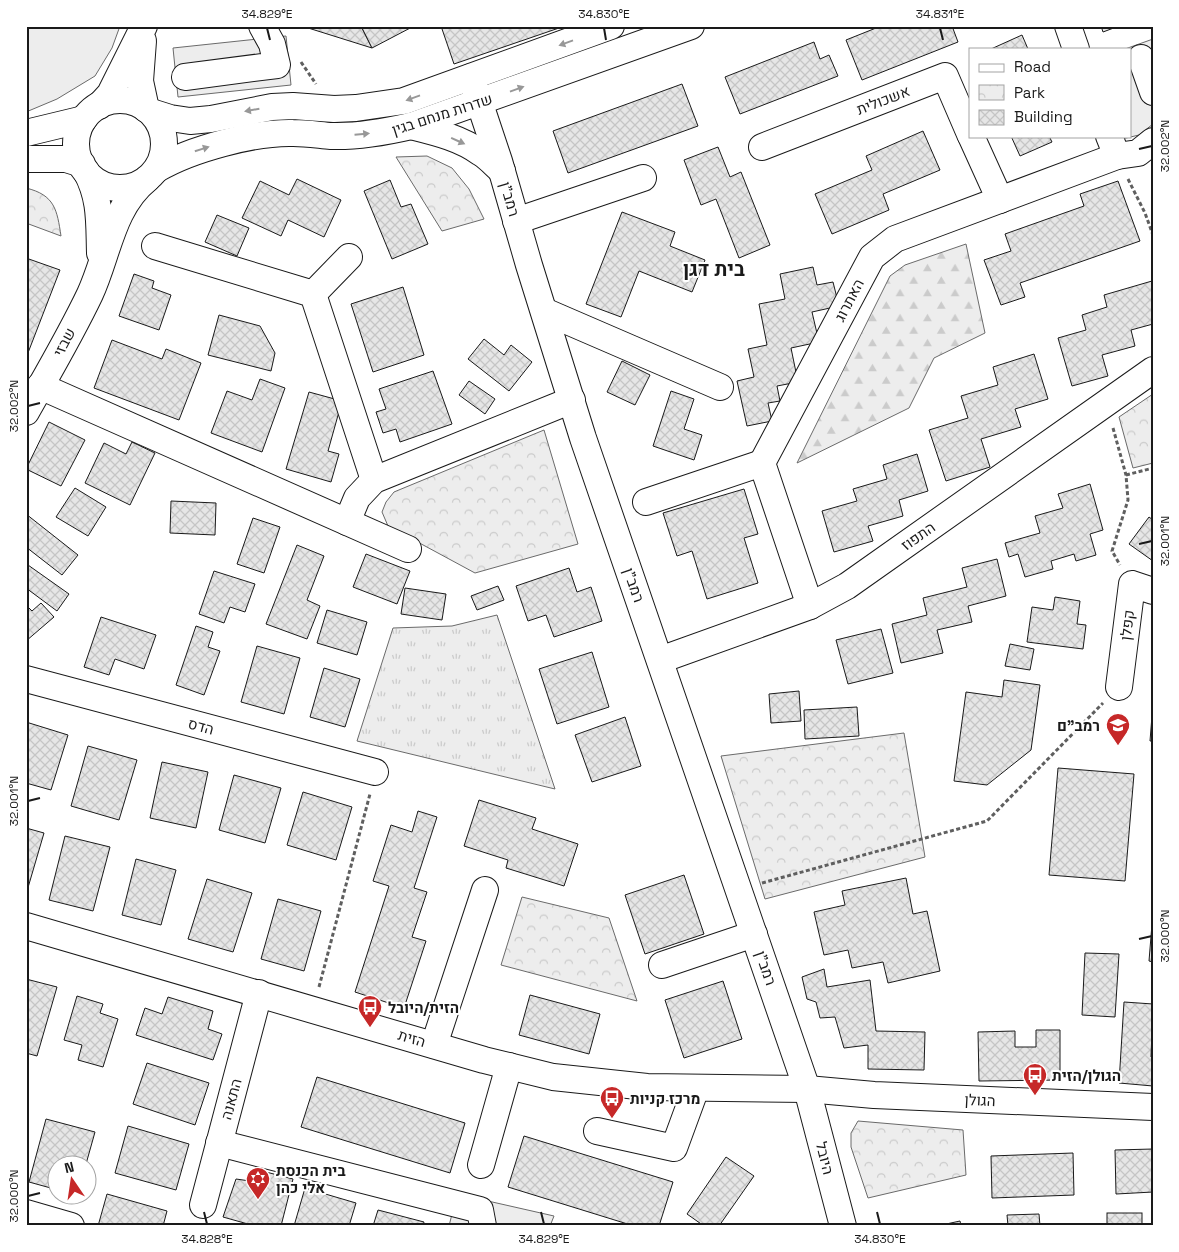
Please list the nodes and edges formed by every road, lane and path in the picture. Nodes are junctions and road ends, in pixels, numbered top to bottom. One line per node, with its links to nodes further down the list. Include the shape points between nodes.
1 (144, 26): 12 (street, via 140,81); 13 (street, via 110,94)
2 (262, 26): 8 (street, via 272,44 277,65)
3 (611, 26): 9 (street, שדרות מנחם בגין, one-way to 9)
4 (691, 26): 10 (street, שדרות מנחם בגין, one-way to 4)
5 (1068, 26): 6 (street)
6 (1076, 48)
7 (297, 56): 11 (path)
8 (185, 77)
9 (471, 77): 10 (street, רמב"ן); 11 (street, שדרות מנחם בגין, one-way to 11, via 404,101)
10 (480, 102): 14 (street, שדרות מנחם בגין); 23 (street, רמב"ן)
11 (334, 109): 12 (street, שדרות מנחם בגין, one-way to 12, via 272,107 190,121)
12 (149, 111): 13 (street, via 124,100 108,102); 24 (street, via 160,125 164,139 163,154)
13 (91, 113): 16 (street); 22 (street, via 78,132 76,145)
14 (411, 126): 23 (street, one-way to 23, via 481,152); 24 (street, שדרות מנחם בגין, one-way to 14, via 189,153 215,145 293,132 358,135)
15 (969, 130): 20 (street, אשכולית, via 945,76)
16 (26, 133)
17 (972, 138): 26 (street, אשכולית)
18 (1153, 140): 19 (street, האתרוג, via 1138,152)
19 (1113, 146): 26 (street, האתרוג); 28 (path)
20 (762, 147)
21 (26, 159): 22 (street, via 66,159)
22 (84, 167): 24 (street, via 96,180 122,188 135,185); 31 (street, שבזי, via 97,201)
23 (502, 171): 27 (street, רמב"ן)
24 (152, 174): 31 (street, שבזי, via 128,199)
25 (643, 178): 27 (street)
26 (1000, 200): 40 (street, האתרוג, via 895,239 872,257)
27 (516, 221): 33 (street, רמב"ן)
28 (1153, 235)
29 (155, 246): 32 (street)
30 (349, 257): 32 (street)
31 (100, 271): 35 (street, שבזי)
32 (313, 294): 43 (street)
33 (544, 311): 36 (street); 37 (street, רמב"ן)
34 (1153, 370): 38 (street, התפוז)
35 (40, 386): 39 (street, שבזי); 45 (street)
36 (720, 387)
37 (572, 400): 43 (street); 49 (street, רמב"ן)
38 (1106, 402): 42 (path); 48 (street, התפוז, via 847,586)
39 (26, 412)
40 (762, 463): 44 (street); 48 (street)
41 (1153, 468): 42 (path)
42 (1126, 475): 47 (path, via 1128,500 1112,552)
43 (374, 480): 45 (street, via 357,498)
44 (646, 502)
45 (347, 522): 46 (street)
46 (408, 549)
47 (1143, 588): 51 (street, קפלן)
48 (810, 606): 49 (street, התפוז)
49 (660, 660): 54 (street, רמב"ן)
50 (26, 679): 52 (street, הדס)
51 (1119, 687): 54 (path, via 988,821)
52 (376, 772): 59 (path)
53 (485, 890): 60 (street)
54 (739, 890): 56 (street, רמב"ן)
55 (26, 926): 58 (street, הזית)
56 (754, 934): 57 (street); 63 (street, רמב"ן)
57 (662, 965)
58 (259, 993): 59 (street, הזית); 66 (street, התאנה)
59 (313, 1009): 60 (street, הזית)
60 (434, 1045): 61 (street, הזית)
61 (508, 1066): 62 (street, הזית, via 562,1078 648,1087); 67 (street)
62 (696, 1088): 63 (street, הזית); 65 (street, via 674,1148)
63 (808, 1089): 64 (street, הגולן, via 874,1095); 72 (street, היובל)
64 (1153, 1107)
65 (597, 1131)
66 (219, 1143): 68 (street, התאנה); 71 (street, via 480,1210)
67 (481, 1165)
68 (203, 1205)
69 (26, 1213): 70 (street)
70 (71, 1226)
71 (483, 1226)
72 (843, 1226)

